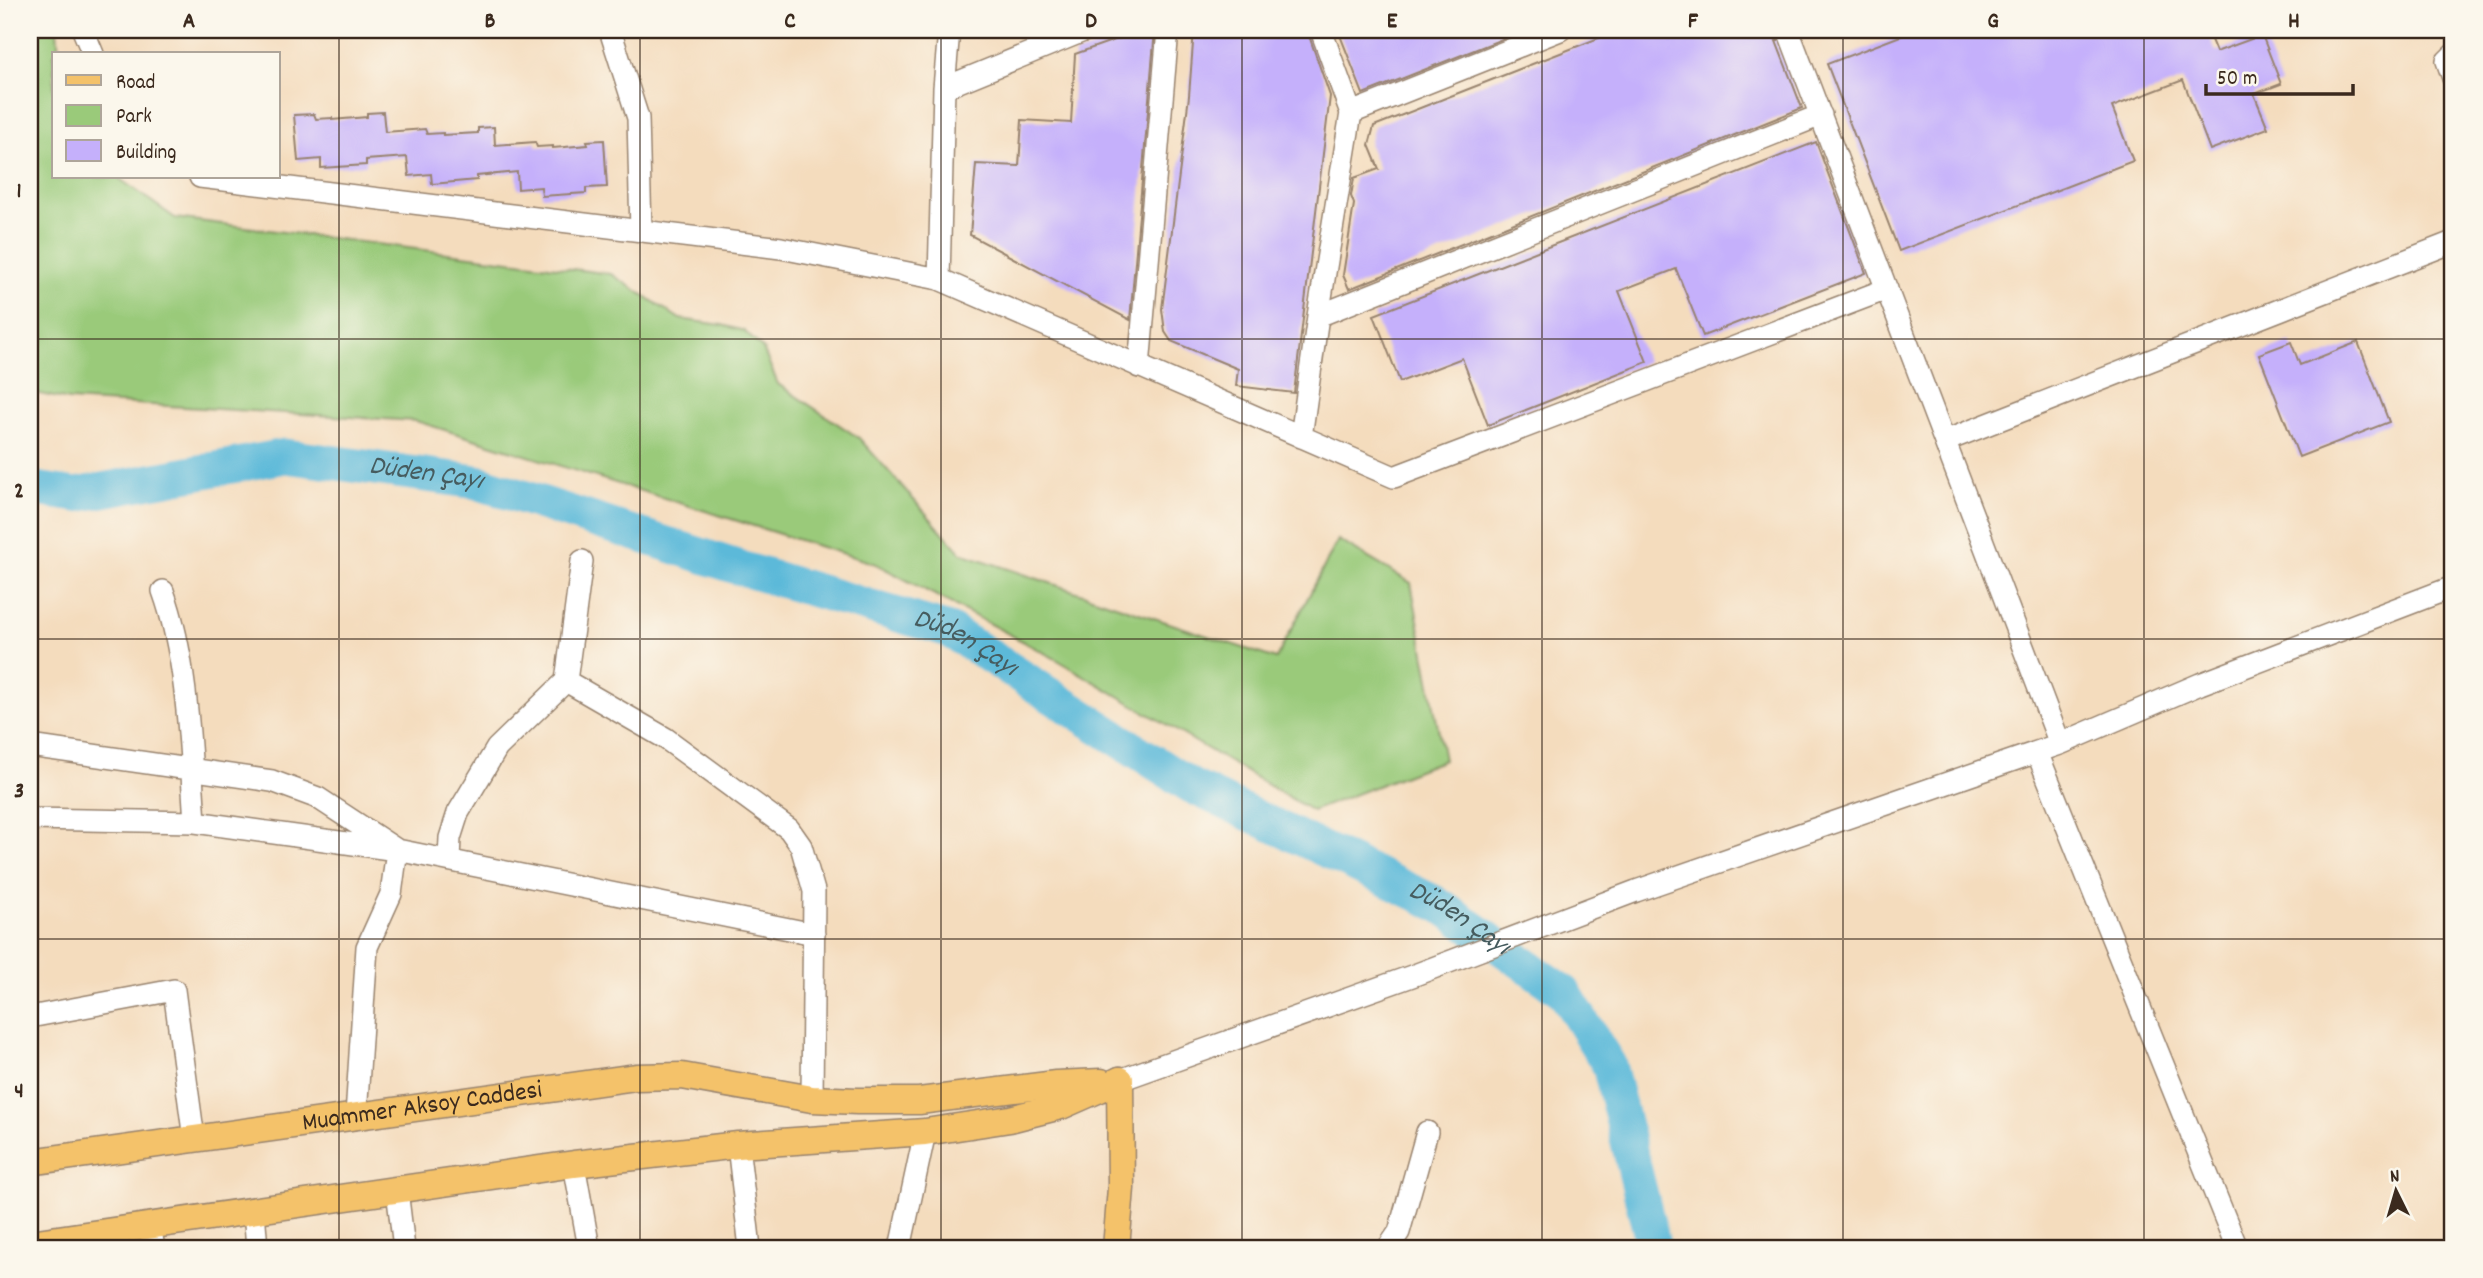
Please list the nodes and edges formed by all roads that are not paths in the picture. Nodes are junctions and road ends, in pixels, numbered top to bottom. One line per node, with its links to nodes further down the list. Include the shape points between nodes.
1 (83, 30): 9 (street)
2 (610, 30): 16 (street, via 638,118)
3 (949, 30): 12 (street)
4 (1086, 30): 12 (street)
5 (1168, 30): 21 (street)
6 (1321, 30): 13 (street)
7 (1560, 30): 13 (street)
8 (1788, 30): 14 (street)
9 (92, 52)
10 (2453, 55): 11 (street, via 2447,61)
11 (2453, 78)
12 (944, 88): 18 (street)
13 (1351, 113): 20 (street)
14 (1821, 115): 19 (street); 20 (street)
15 (208, 178): 16 (street)
16 (640, 231): 18 (street, via 781,248)
17 (2453, 242): 23 (street)
18 (939, 279): 21 (street)
19 (1887, 289): 22 (street, via 1394,477); 23 (street)
20 (1318, 316): 22 (street)
21 (1139, 367): 22 (street)
22 (1301, 437)
23 (1945, 441): 28 (street)
24 (582, 561): 27 (street)
25 (2453, 587): 28 (street, via 2200,684)
26 (163, 591): 31 (street, via 173,617)
27 (566, 681): 35 (street, via 497,748 458,813); 36 (street, via 665,738 789,829 809,870)
28 (2060, 744): 30 (street)
29 (30, 746): 31 (street)
30 (2038, 752): 38 (street, via 1563,918); 58 (street)
31 (191, 768): 33 (street); 34 (street, via 272,781 318,798)
32 (30, 818): 33 (street)
33 (195, 822): 34 (street)
34 (397, 850): 35 (street); 40 (street, via 391,894 367,947)
35 (449, 860): 36 (street)
36 (814, 934): 39 (street)
37 (30, 1017): 43 (street, via 174,990)
38 (1120, 1080): 39 (main road, Muammer Aksoy Caddesi, via 919,1101); 41 (main road, via 1061,1106); 56 (main road, via 1121,1188)
39 (812, 1100): 40 (main road, Muammer Aksoy Caddesi, via 682,1076 636,1077)
40 (355, 1116): 43 (main road, Muammer Aksoy Caddesi)
41 (925, 1132): 44 (main road); 55 (street)
42 (1427, 1132): 57 (street, via 1399,1232)
43 (194, 1139): 45 (main road, Muammer Aksoy Caddesi)
44 (738, 1145): 46 (main road); 54 (street)
45 (30, 1162)
46 (574, 1164): 47 (main road); 53 (street)
47 (397, 1189): 48 (main road); 52 (street)
48 (254, 1211): 49 (main road); 51 (street)
49 (152, 1237): 50 (main road)
50 (30, 1243)
51 (257, 1248)
52 (404, 1248)
53 (589, 1248)
54 (750, 1248)
55 (900, 1248)
56 (1116, 1248)
57 (1388, 1248)
58 (2237, 1248)

